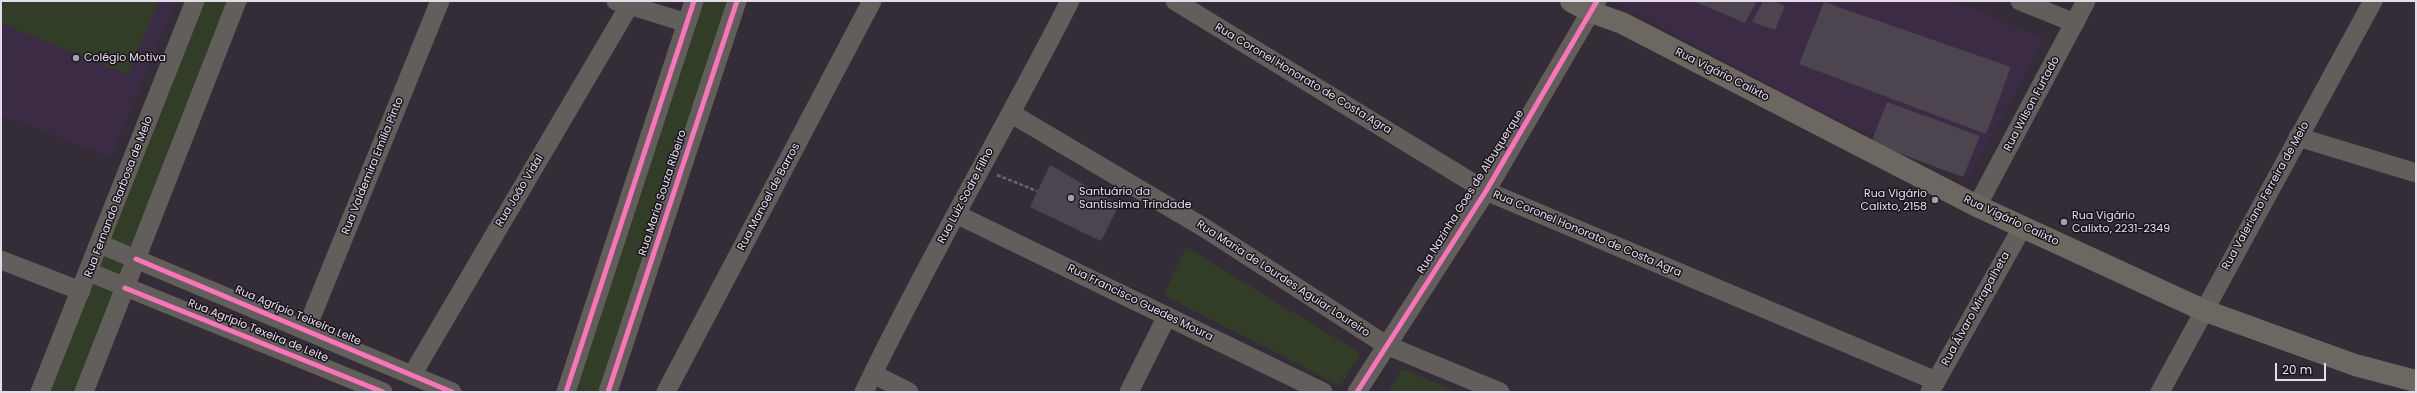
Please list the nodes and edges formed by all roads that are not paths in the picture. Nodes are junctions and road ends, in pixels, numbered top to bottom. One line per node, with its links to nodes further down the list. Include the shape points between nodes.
1 (195, 1): 24 (street, Rua Fernando Barbosa de Melo)
2 (237, 1): 25 (street)
3 (440, 1): 32 (street, Rua Valdemira Emília Pinto)
4 (694, 1): 16 (street)
5 (737, 1): 43 (street, Rua Maria Souza Ribeiro)
6 (872, 1): 44 (street, Rua Manoel de Barros)
7 (1070, 1): 17 (street, Rua Luiz Sodre Filho)
8 (1175, 1): 20 (street, Rua Coronel Honorato de Costa Agra)
9 (1571, 1): 14 (main road, Rua Vigário Calixto)
10 (2020, 1): 15 (street)
11 (2086, 1): 15 (street, Rua Wilson Furtado)
12 (2373, 1): 18 (street, Rua Valeriano Ferreira de Melo)
13 (622, 4): 16 (street); 35 (street, Rua João Vidal)
14 (1595, 5): 20 (street, Rua Nazinha Goes de Albuquerque); 21 (main road, Rua Vigário Calixto, via 1622,23)
15 (2075, 22): 21 (street, Rua Wilson Furtado)
16 (687, 23): 42 (street)
17 (1012, 114): 22 (street, Rua Luiz Sodre Filho); 33 (street, Rua Maria de Lourdes Aguiar Loureiro, via 1202,227)
18 (2298, 138): 19 (street); 30 (street, Rua Valeriano Ferreira de Melo)
19 (2416, 174)
20 (1486, 191): 33 (street, Rua Nazinha Goes de Albuquerque); 37 (street, Rua Coronel Honorato de Costa Agra)
21 (1977, 206): 23 (main road, Rua Vigário Calixto)
22 (956, 214): 31 (street, Rua Francisco Guedes Moura); 34 (street, Rua Luiz Sodre Filho)
23 (2022, 226): 30 (main road, Rua Vigário Calixto); 37 (street, Rua Álvaro Mirapalheta)
24 (100, 244): 25 (street, Rua Agrípio Teixeira Leite); 27 (street, Rua Fernando Barbosa de Melo)
25 (136, 259): 28 (street); 32 (street, Rua Agrípio Teixeira Leite)
26 (1, 260): 29 (street)
27 (89, 272): 28 (street, Rua Agrípio Texeira de Leite); 29 (street, Rua Fernando Barbosa de Melo)
28 (125, 288): 39 (street); 40 (street, Rua Agrípio Texeira de Leite)
29 (82, 291): 38 (street, Rua Fernando Barbosa de Melo)
30 (2203, 310): 36 (main road, Rua Vigário Calixto, via 2355,365); 51 (street, Rua Valeriano Ferreira de Melo)
31 (1167, 316): 47 (street); 48 (street, Rua Francisco Guedes Moura)
32 (306, 330): 35 (street, Rua Agrípio Teixeira Leite)
33 (1386, 345): 49 (street, Rua Nazinha Goes de Albuquerque); 50 (street, Rua Maria de Lourdes Aguiar Loureiro)
34 (873, 374): 45 (street, Rua Luiz Sodre Filho); 46 (street)
35 (412, 375): 41 (street, Rua Agrípio Teixeira Leite)
36 (2416, 381)
37 (1933, 387)
38 (40, 392)
39 (84, 392)
40 (383, 392)
41 (452, 392)
42 (566, 392)
43 (608, 392)
44 (666, 392)
45 (864, 392)
46 (910, 392)
47 (1129, 392)
48 (1323, 392)
49 (1357, 392)
50 (1500, 392)
51 (2160, 392)

